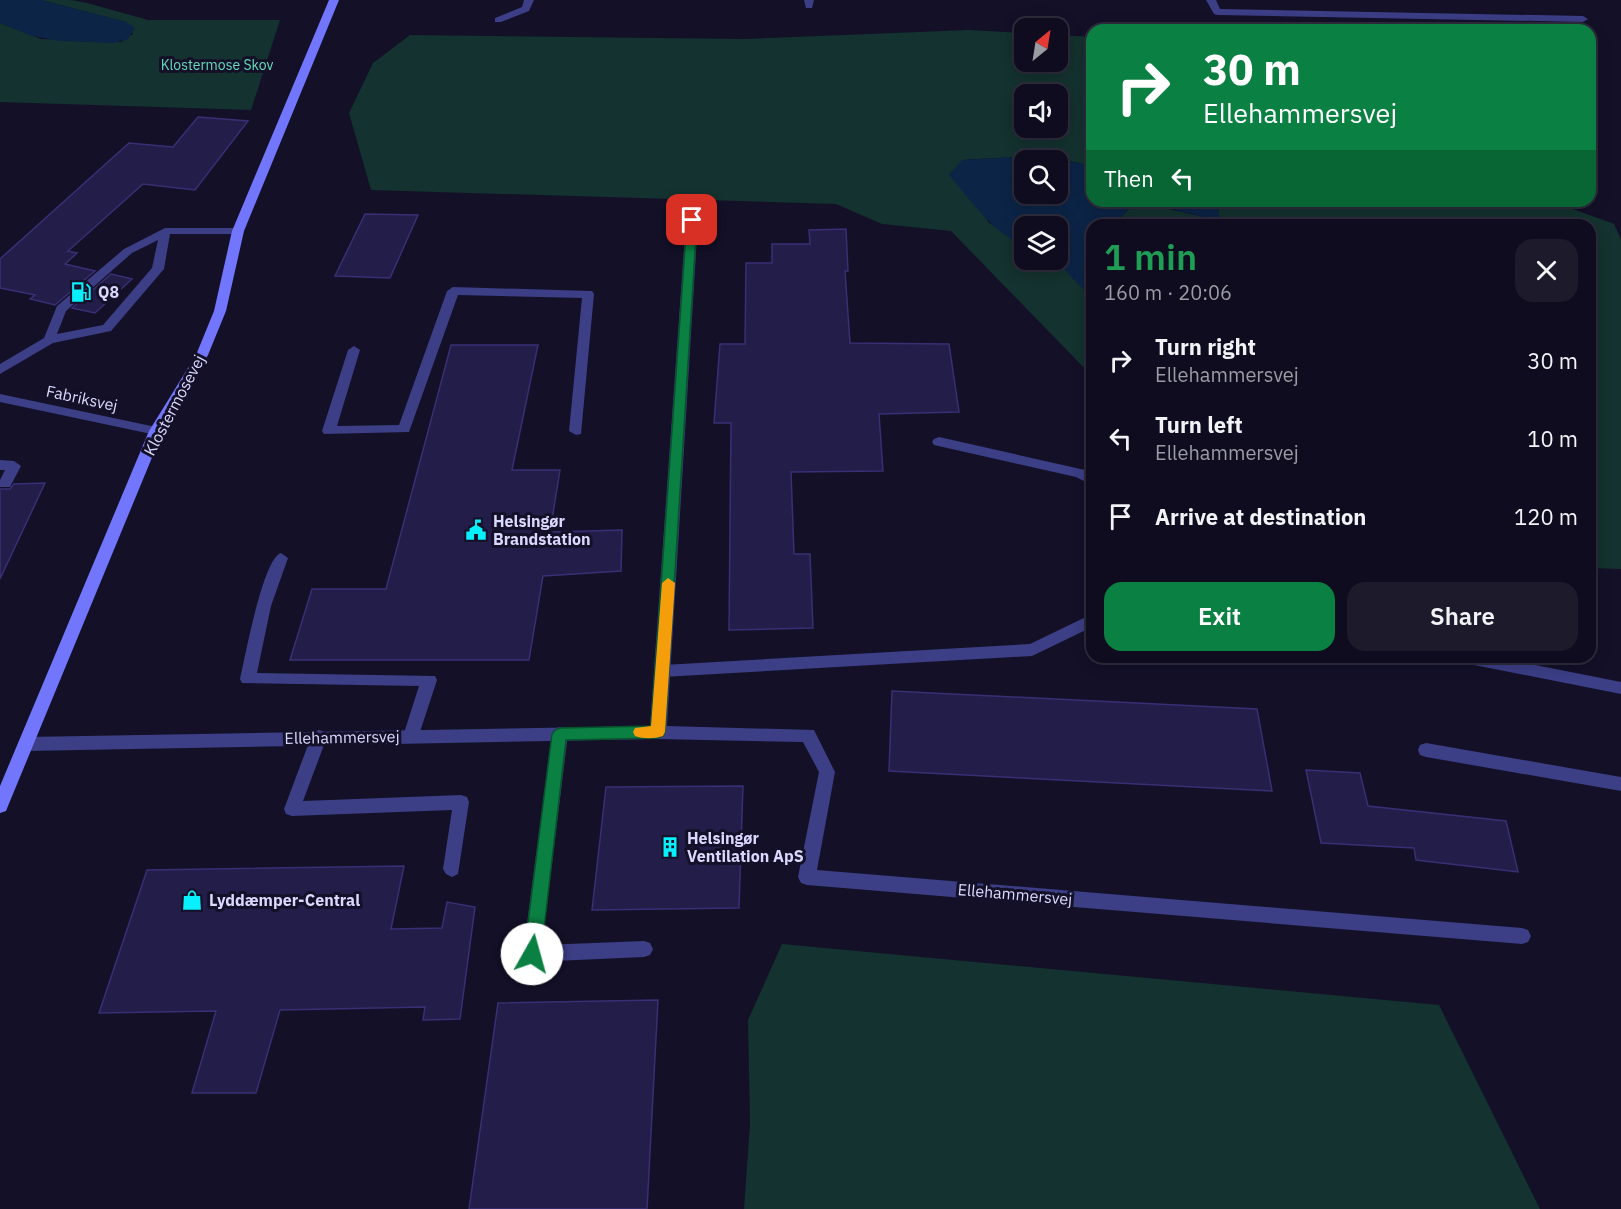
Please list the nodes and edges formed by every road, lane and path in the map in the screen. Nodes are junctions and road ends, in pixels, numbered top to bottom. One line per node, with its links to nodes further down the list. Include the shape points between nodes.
1 (334, 0): 8 (main road, Klostermosevej)
2 (528, 0): 5 (street, via 526,9)
3 (1211, 0): 4 (street, via 1217,12)
4 (1583, 19)
5 (498, 20)
6 (692, 220): 22 (street)
7 (165, 231): 8 (street); 9 (street, via 128,251 61,309); 9 (street, via 158,269 107,328)
8 (238, 231): 13 (main road, Klostermosevej, via 220,311 201,355)
9 (49, 340): 11 (street)
10 (354, 350): 14 (street, via 329,431 404,429 453,291 588,294)
11 (0, 370)
12 (0, 398): 13 (street, Fabriksvej)
13 (156, 431): 28 (main road, Klostermosevej)
14 (576, 431)
15 (939, 442): 17 (street)
16 (0, 465): 18 (street, via 14,466)
17 (1086, 476)
18 (5, 484)
19 (281, 558): 26 (street, via 263,606 248,679 429,680)
20 (1086, 623): 22 (street, via 1032,650)
21 (1494, 663): 23 (street)
22 (663, 671): 24 (street)
23 (1621, 688)
24 (658, 732): 25 (street, Ellehammersvej); 34 (street, Ellehammersvej, via 808,735 827,772 807,877)
25 (560, 734): 26 (street, Ellehammersvej); 35 (street, via 532,954)
26 (411, 736): 27 (street, Ellehammersvej)
27 (319, 737): 28 (street, Ellehammersvej); 33 (street, via 292,809 461,802)
28 (26, 744): 30 (main road, Klostermosevej)
29 (1426, 750): 31 (street)
30 (6, 779): 32 (main road, Klostermosevej)
31 (1621, 784)
32 (0, 806)
33 (452, 869)
34 (1522, 936)
35 (644, 949)

